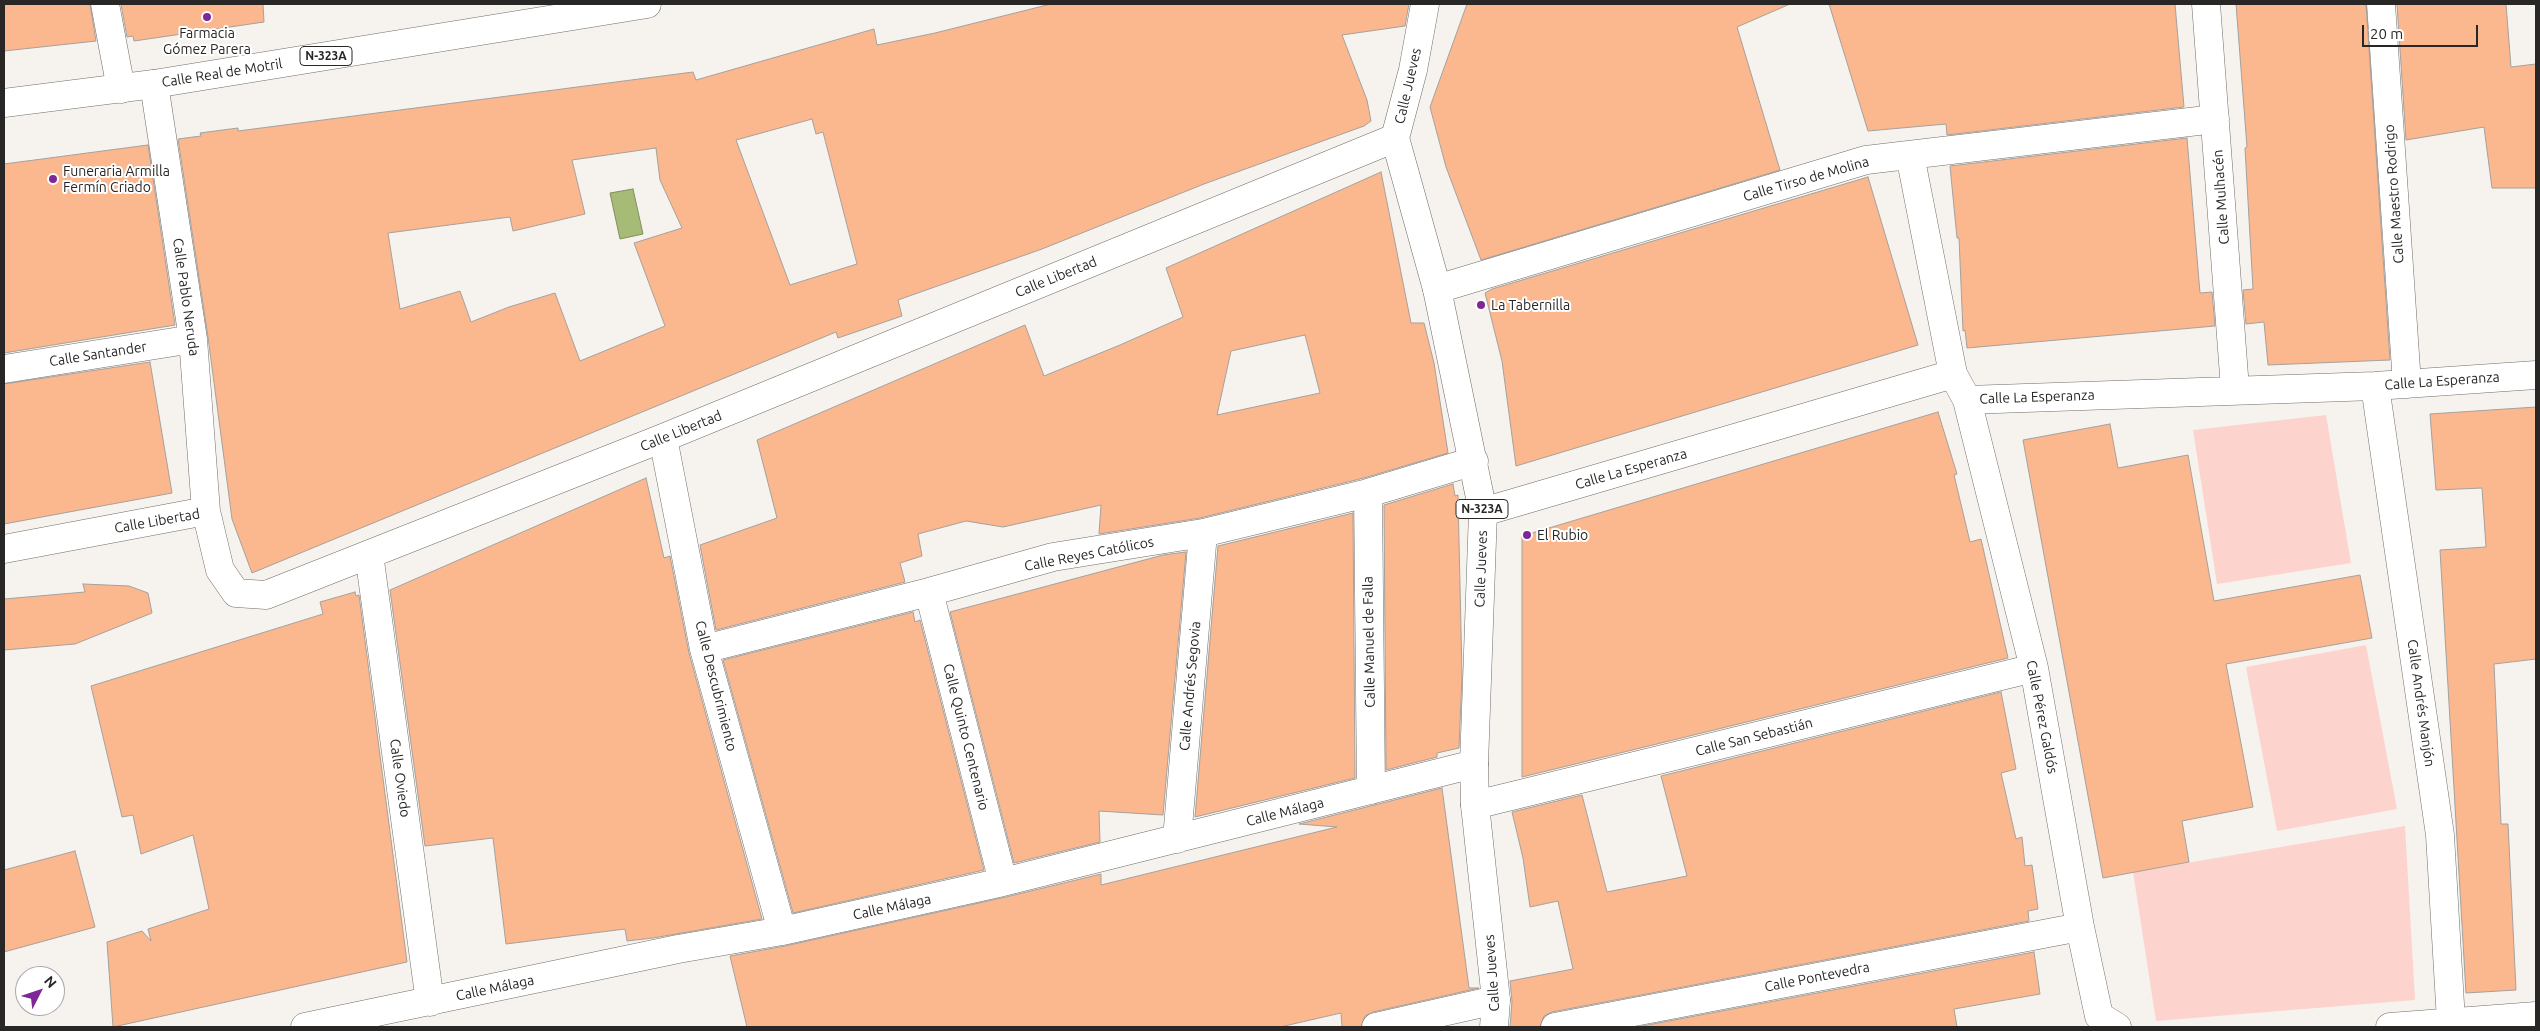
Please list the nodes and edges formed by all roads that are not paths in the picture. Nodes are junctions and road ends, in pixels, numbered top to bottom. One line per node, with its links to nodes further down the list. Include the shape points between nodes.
1 (105, 4): 7 (street)
2 (1425, 4): 10 (street, Calle Jueves, via 1413,70)
3 (2206, 4): 9 (street, Calle Mulhacén)
4 (2381, 4): 17 (street, Calle Maestro Rodrigo)
5 (635, 5): 6 (street, Calle Real de Motril / N-323A)
6 (154, 84): 7 (street, Calle Real de Motril / N-323A); 13 (street, Calle Pablo Neruda)
7 (121, 89): 8 (street, Calle Real de Motril / N-323A)
8 (4, 103)
9 (2215, 119): 11 (street, Calle Tirso de Molina); 19 (street, Calle Mulhacén)
10 (1395, 138): 12 (street, Calle Jueves / N-323A); 21 (street, Calle Libertad)
11 (1910, 155): 12 (street, Calle Tirso de Molina, via 1866,160); 15 (street)
12 (1437, 289): 22 (street, Calle Jueves / N-323A)
13 (193, 339): 14 (street, Calle Santander); 24 (street, Calle Pablo Neruda)
14 (4, 369)
15 (1953, 374): 20 (street, Calle La Esperanza); 25 (street, Calle La Esperanza)
16 (2536, 375): 17 (street, Calle La Esperanza)
17 (2407, 384): 18 (street, Calle La Esperanza)
18 (2375, 386): 19 (street, Calle La Esperanza); 42 (street, Calle Andrés Manjón, via 2440,835)
19 (2235, 389): 20 (street, Calle La Esperanza)
20 (1967, 400): 31 (street, Calle Pérez Galdós)
21 (662, 438): 28 (street, Calle Libertad); 30 (street, Calle Descubrimiento)
22 (1474, 461): 23 (street, Calle Reyes Católicos); 25 (street, Calle Jueves / N-323A)
23 (1368, 493): 26 (street, Calle Reyes Católicos); 33 (street, Calle Manuel de Falla)
24 (206, 511): 27 (street, Calle Libertad); 28 (street, Calle Libertad, via 220,570 236,593 266,595)
25 (1483, 512): 32 (street, Calle Jueves / N-323A)
26 (1203, 533): 29 (street, Calle Reyes Católicos, via 1054,557); 35 (street, Calle Andrés Segovia)
27 (4, 549)
28 (369, 554): 40 (street, Calle Oviedo)
29 (928, 592): 30 (street, Calle Reyes Católicos); 36 (street, Calle Quinto Centenario)
30 (704, 649): 38 (street, Calle Descubrimiento)
31 (2034, 668): 34 (street, Calle San Sebastián); 37 (street, Calle Pérez Galdós)
32 (1474, 764): 33 (street, Calle Málaga); 34 (street, Calle Jueves / N-323A)
33 (1371, 790): 35 (street, Calle Málaga)
34 (1475, 805): 39 (street, Calle Jueves / N-323A)
35 (1178, 839): 36 (street, Calle Málaga)
36 (1003, 882): 38 (street, Calle Málaga)
37 (2080, 927): 46 (street, Calle Pontevedra); 47 (street, Calle Pérez Galdós, via 2100,1016)
38 (782, 931): 40 (street, Calle Málaga, via 678,949)
39 (1496, 1000): 44 (street); 45 (street, Calle Jueves / N-323A)
40 (430, 1002): 43 (street, Calle Málaga)
41 (2536, 1016): 42 (street)
42 (2451, 1021): 48 (street)
43 (305, 1027)
44 (1376, 1027)
45 (1494, 1027)
46 (1554, 1027)
47 (2117, 1027)
48 (2390, 1027)

